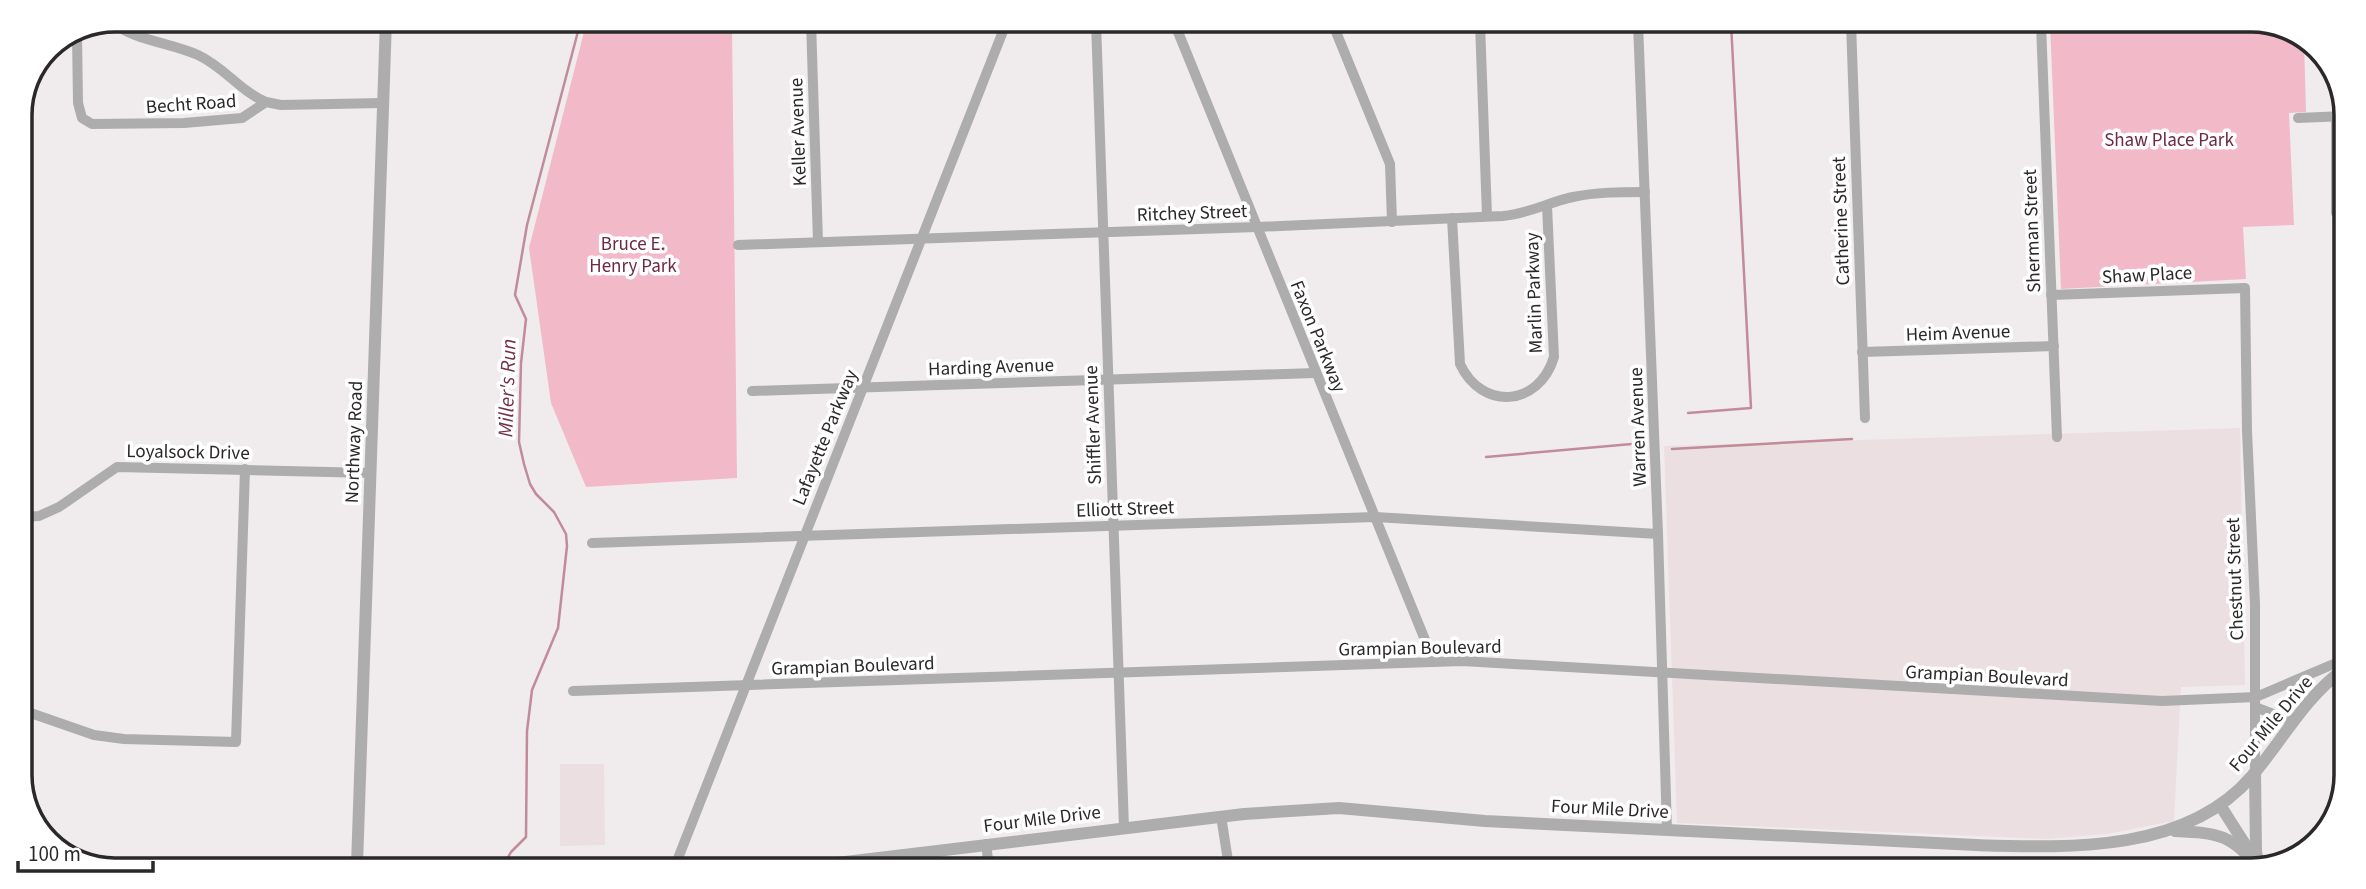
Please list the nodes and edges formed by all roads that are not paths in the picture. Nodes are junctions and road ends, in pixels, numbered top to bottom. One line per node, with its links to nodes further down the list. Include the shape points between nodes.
1 (126, 32): 13 (street, via 202,57)
2 (385, 32): 14 (street, Northway Road)
3 (811, 32): 25 (street, Keller Avenue)
4 (1003, 32): 24 (street, Lafayette Parkway)
5 (1096, 32): 23 (street, Shiffler Avenue)
6 (1178, 32): 22 (street, Faxon Parkway)
7 (1336, 32): 21 (street, via 1390,164)
8 (1480, 32): 19 (street)
9 (1638, 32): 17 (street, Warren Avenue)
10 (1851, 32): 30 (street, Catherine Street)
11 (2041, 32): 28 (street, Sherman Street)
12 (77, 40): 13 (street, Becht Road, via 78,103 82,118 92,124 242,118)
13 (266, 102): 14 (street)
14 (382, 103): 38 (street, Northway Road)
15 (2334, 116): 16 (street)
16 (2298, 118)
17 (1645, 192): 18 (street, Ritchey Street, via 1570,197); 42 (street, Warren Avenue)
18 (1547, 206): 19 (street, Ritchey Street); 20 (street, Marlin Parkway, via 1554,357 1540,384 1512,397 1482,391 1460,364)
19 (1487, 216): 20 (street, Ritchey Street)
20 (1452, 218): 21 (street, Ritchey Street)
21 (1392, 222): 22 (street, Ritchey Street)
22 (1257, 228): 23 (street, Ritchey Street); 31 (street, Faxon Parkway)
23 (1103, 232): 24 (street, Ritchey Street); 32 (street, Shiffler Avenue)
24 (922, 239): 25 (street, Ritchey Street); 33 (street, Lafayette Parkway)
25 (818, 242): 26 (street, Ritchey Street)
26 (738, 245)
27 (2245, 288): 28 (street, Shaw Place); 52 (street, Chestnut Street)
28 (2051, 295): 29 (street, Sherman Street)
29 (2054, 346): 30 (street, Heim Avenue); 36 (street, Sherman Street)
30 (1862, 352): 35 (street, Catherine Street)
31 (1315, 373): 32 (street, Harding Avenue); 40 (street, Faxon Parkway)
32 (1108, 380): 33 (street, Harding Avenue); 41 (street, Shiffler Avenue)
33 (863, 388): 34 (street, Harding Avenue); 43 (street, Lafayette Parkway)
34 (752, 391)
35 (1864, 418)
36 (2057, 437)
37 (245, 469): 38 (street, Loyalsock Drive); 39 (street, Loyalsock Drive, via 117,467 60,507); 53 (street, via 236,742 94,735)
38 (371, 473): 63 (street, Northway Road)
39 (32, 516)
40 (1375, 517): 41 (street, Elliott Street); 42 (street, Elliott Street); 45 (street, Faxon Parkway)
41 (1113, 526): 43 (street, Elliott Street); 47 (street, Shiffler Avenue)
42 (1658, 534): 48 (street, Warren Avenue)
43 (804, 537): 44 (street, Elliott Street); 50 (street, Lafayette Parkway)
44 (592, 543)
45 (1434, 662): 47 (street, Grampian Boulevard); 48 (street, Grampian Boulevard)
46 (2334, 664): 52 (street, Grampian Boulevard)
47 (1118, 673): 50 (street, Grampian Boulevard); 58 (street, Shiffler Avenue)
48 (1662, 673): 52 (street, Grampian Boulevard, via 2132,701); 59 (street, Warren Avenue)
49 (2334, 679): 54 (street, Four Mile Drive)
50 (745, 686): 51 (street, Grampian Boulevard); 64 (street, Lafayette Parkway)
51 (573, 691)
52 (2255, 702): 54 (street); 55 (street, Chestnut Street)
53 (32, 714)
54 (2294, 722): 55 (street, Four Mile Drive)
55 (2255, 772): 56 (street, Four Mile Drive); 62 (street, Chestnut Street)
56 (2220, 805): 60 (street, Four Mile Drive); 69 (street)
57 (1222, 816): 58 (street, Four Mile Drive); 59 (street, Four Mile Drive, via 1339,808); 67 (street)
58 (1124, 828): 61 (street, Four Mile Drive)
59 (1667, 830): 60 (street, Four Mile Drive, via 2048,846)
60 (2164, 831): 68 (street, via 2226,838)
61 (986, 844): 65 (street, Four Mile Drive); 66 (street)
62 (2257, 857)
63 (357, 858)
64 (678, 858)
65 (875, 858)
66 (988, 858)
67 (1228, 858)
68 (2251, 858)
69 (2253, 858)

